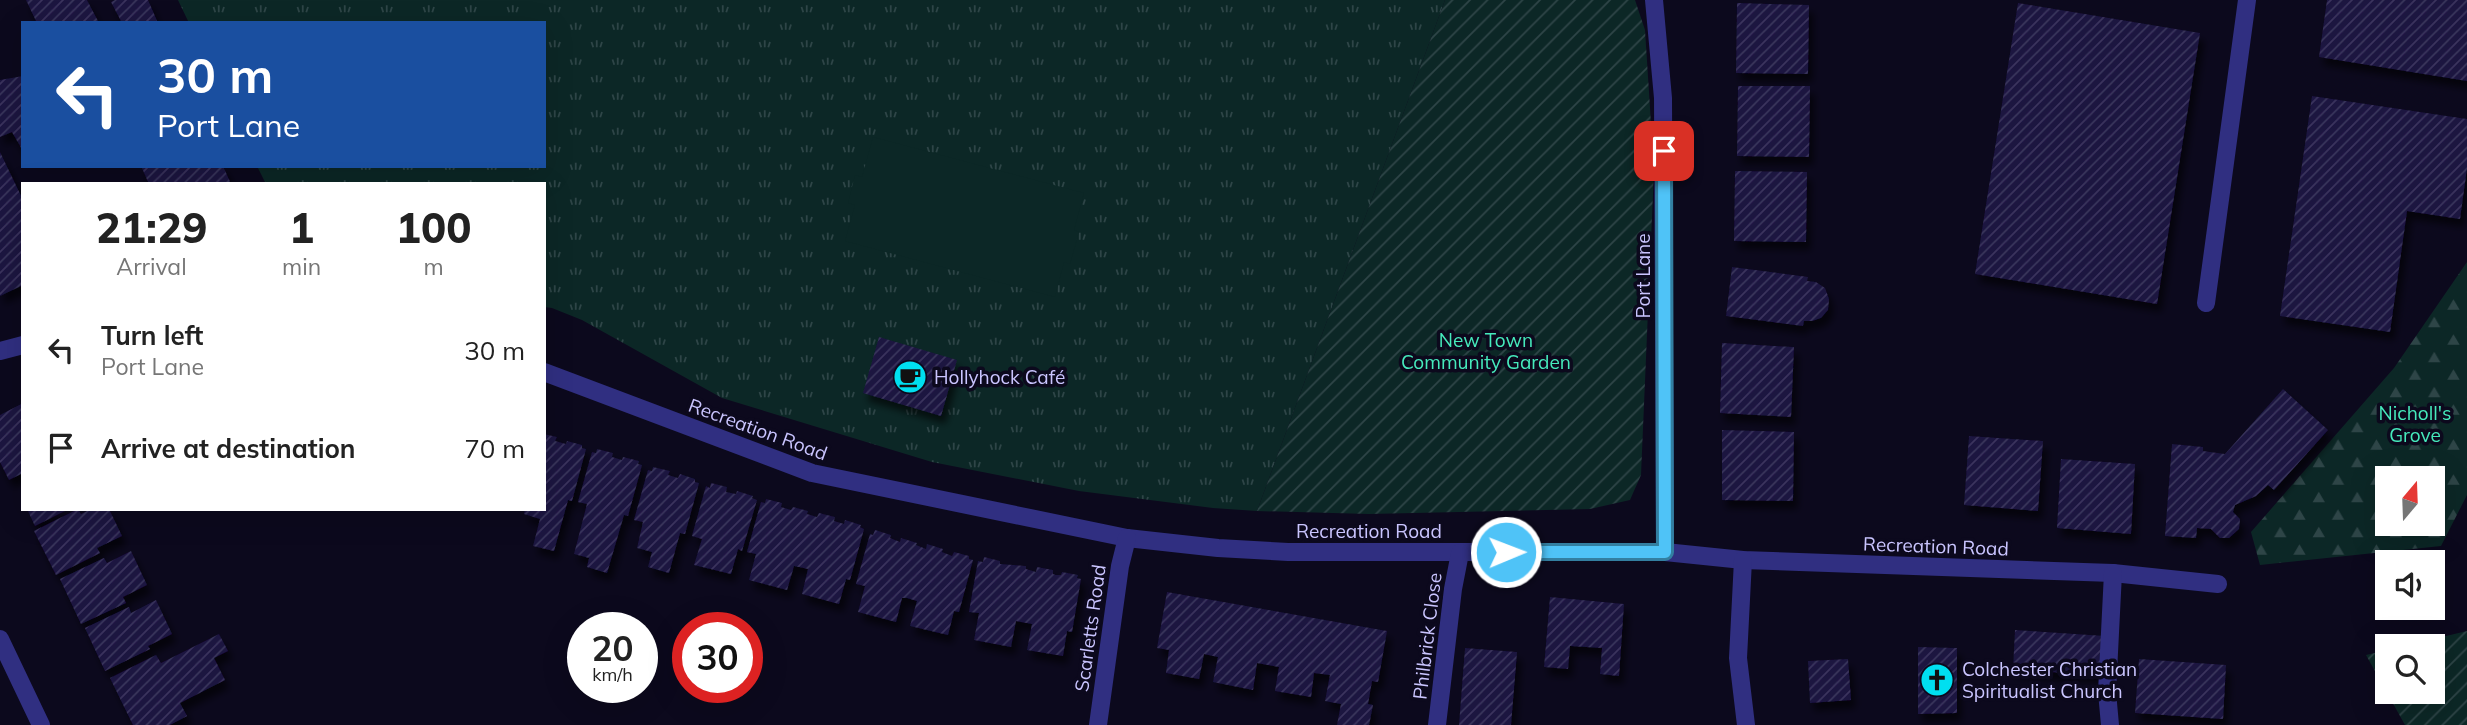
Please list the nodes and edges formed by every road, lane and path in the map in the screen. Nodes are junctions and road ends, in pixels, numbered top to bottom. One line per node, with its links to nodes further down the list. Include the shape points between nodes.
1 (1654, 0): 8 (street, Port Lane, via 1663,98)
2 (2247, 0): 3 (street)
3 (2206, 303)
4 (21, 345): 5 (street)
5 (0, 351)
6 (546, 373): 7 (street, Recreation Road, via 812,473)
7 (1127, 538): 9 (street, Recreation Road, via 1289,552); 15 (street, Scarletts Road)
8 (1665, 552): 9 (street, Recreation Road); 10 (street, Recreation Road)
9 (1460, 553): 16 (street, Philbrick Close)
10 (1743, 560): 11 (street, Recreation Road); 17 (street, via 1738,658)
11 (2113, 573): 12 (street, Recreation Road); 18 (street, via 2107,692)
12 (2218, 584)
13 (0, 639): 14 (street)
14 (41, 725)
15 (1097, 725)
16 (1437, 725)
17 (1746, 725)
18 (2110, 725)

